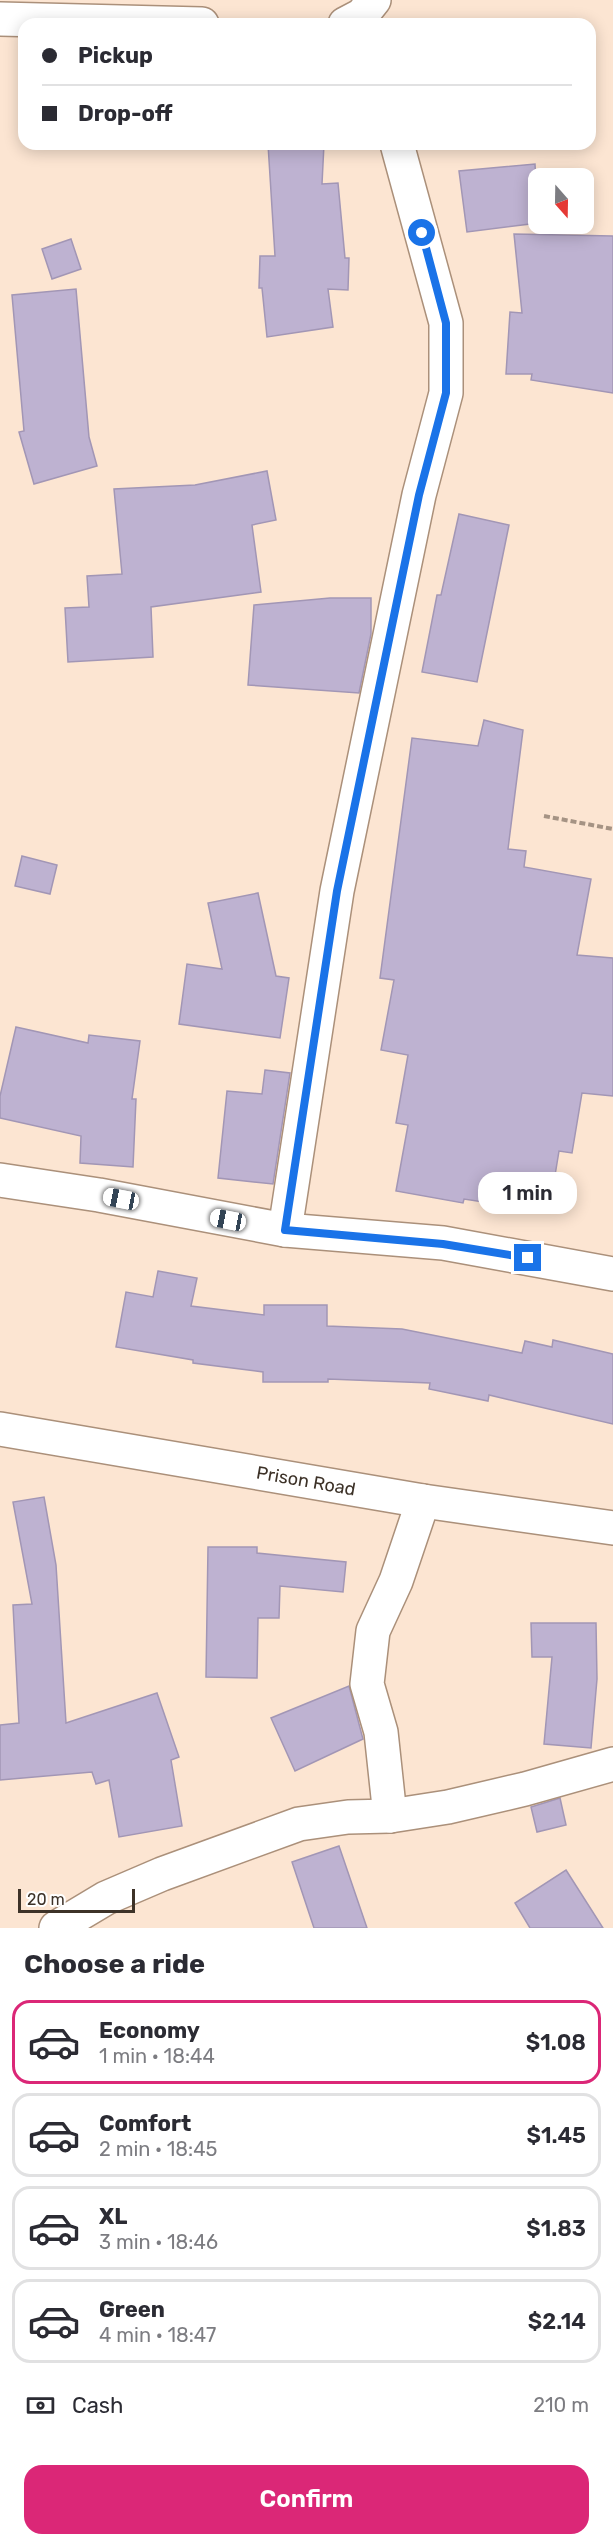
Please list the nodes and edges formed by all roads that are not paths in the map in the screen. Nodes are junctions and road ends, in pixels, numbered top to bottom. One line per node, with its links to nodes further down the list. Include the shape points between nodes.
1 (0, 19): 2 (street)
2 (18, 19)
3 (399, 150): 5 (street, via 446,323 446,393 419,495 337,891)
4 (0, 1180): 5 (street)
5 (285, 1230): 6 (street, via 443,1244)
6 (613, 1274)
7 (0, 1429): 8 (street, Prison Road)
8 (423, 1502): 9 (street, Prison Road); 11 (street, via 396,1581 373,1631 367,1684 381,1732)
9 (613, 1528)
10 (613, 1764): 11 (street, via 514,1792)
11 (390, 1816): 12 (street, via 299,1824 116,1894)
12 (56, 1928)

